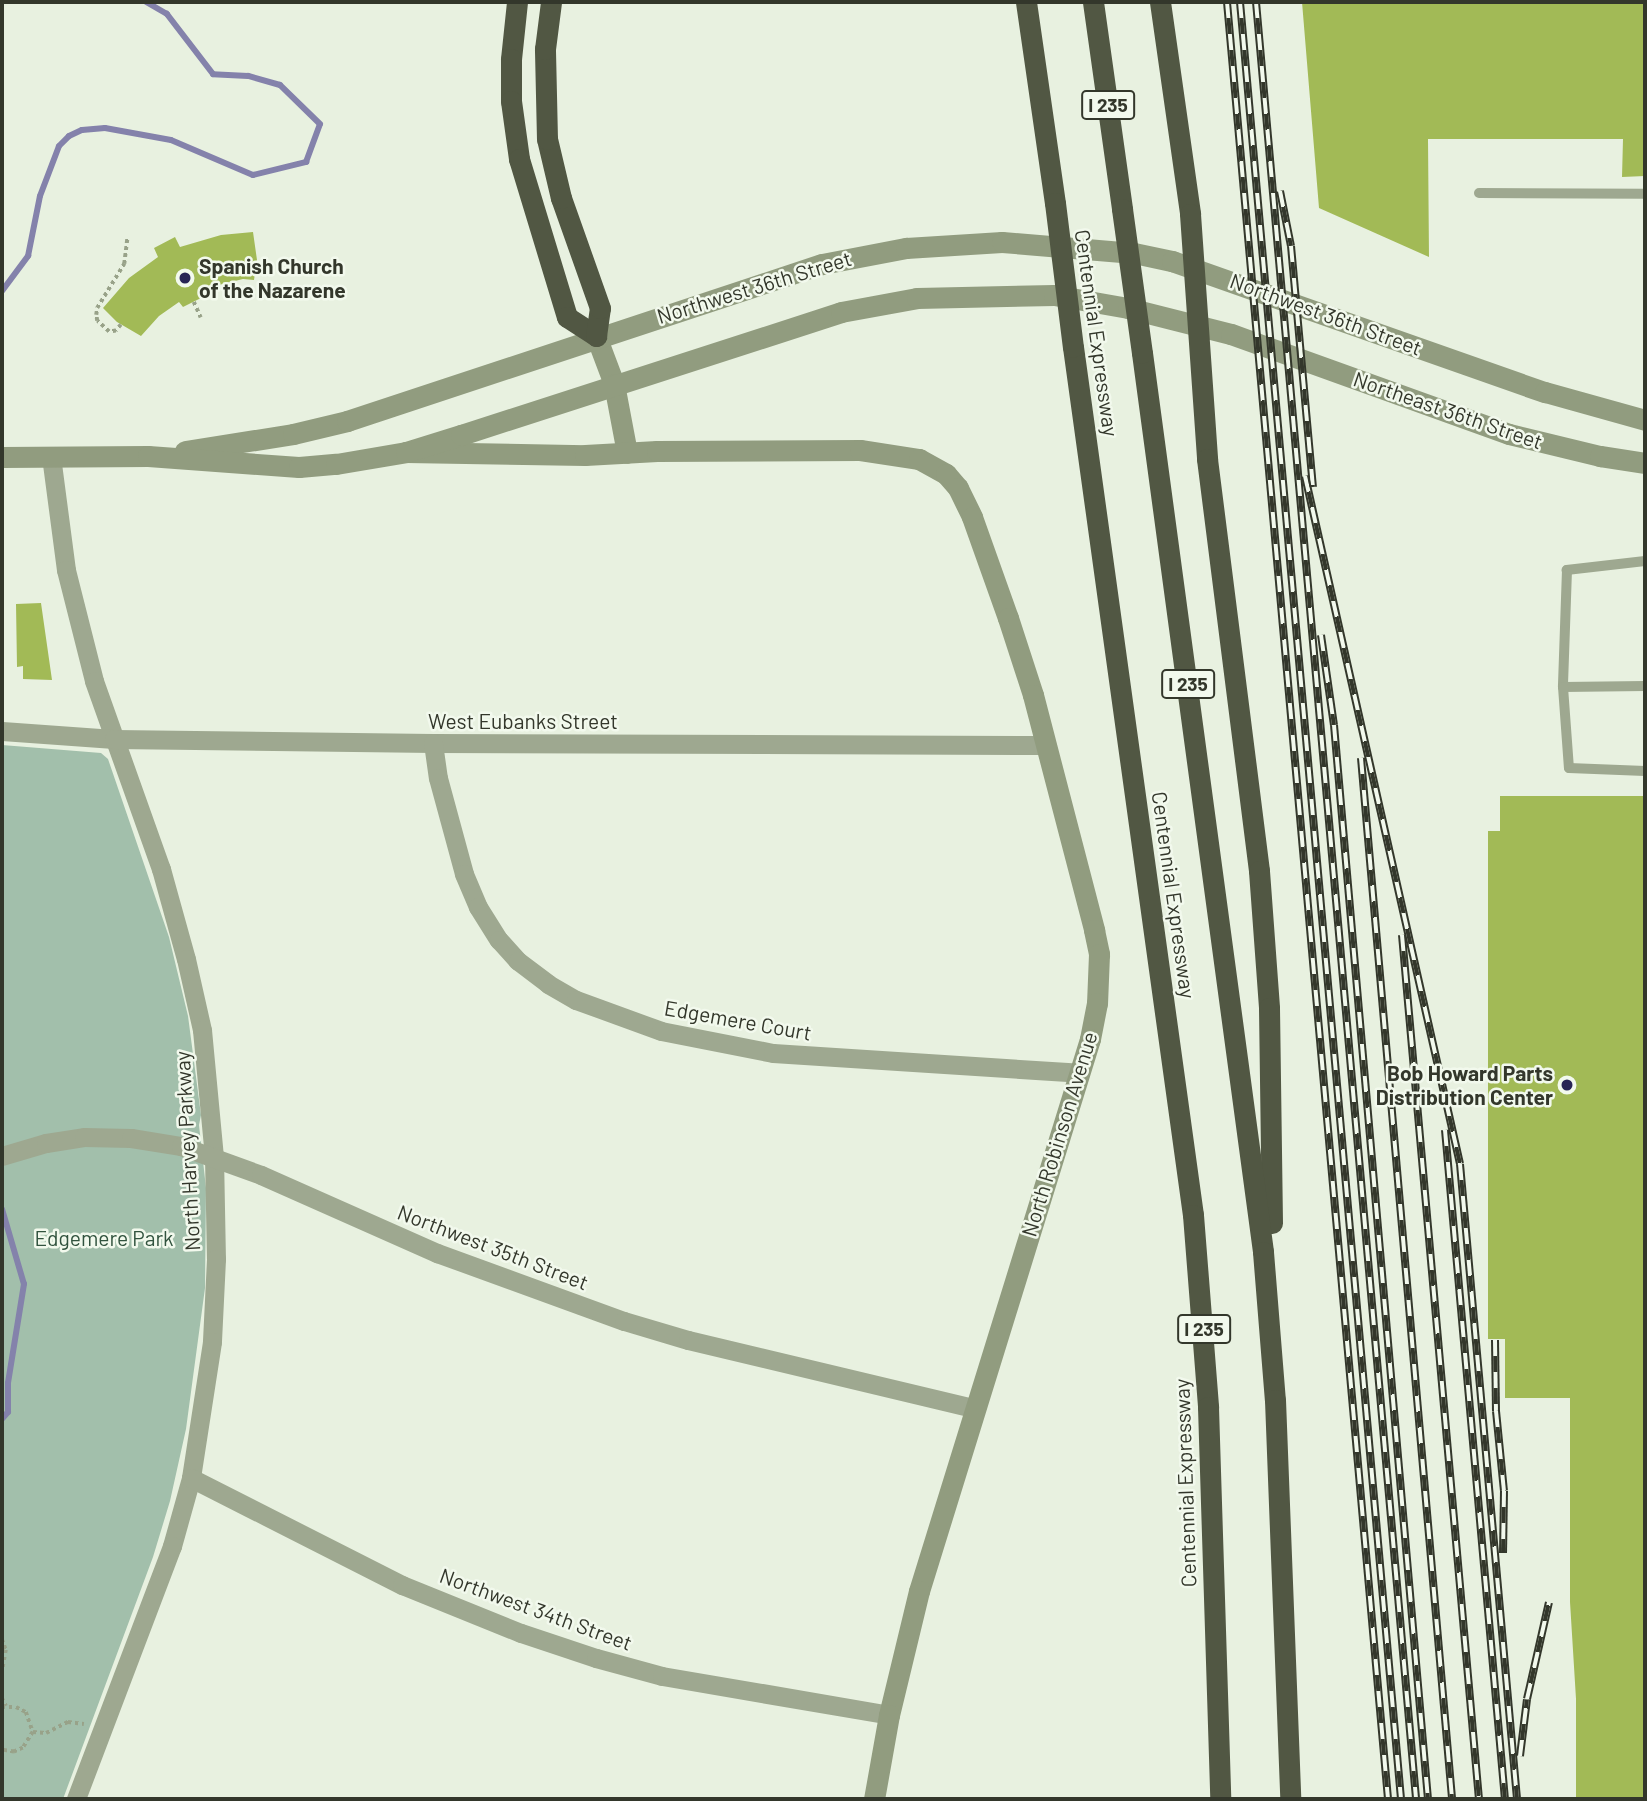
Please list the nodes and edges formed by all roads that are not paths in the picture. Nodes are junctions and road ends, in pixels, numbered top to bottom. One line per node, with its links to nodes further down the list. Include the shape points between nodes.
1 (517, 2): 10 (highway, via 511,101 519,159 567,317)
2 (551, 2): 10 (highway, via 545,49 547,139 561,198 600,307)
3 (1026, 2): 36 (highway, Centennial Expressway / I 235, bridge, via 1193,1215 1208,1407)
4 (1093, 2): 30 (highway, Centennial Expressway / I 235, bridge, via 1248,1119)
5 (1160, 2): 8 (highway)
6 (1479, 193): 7 (lane)
7 (1645, 194)
8 (1193, 267): 9 (highway); 10 (main road, Northwest 36th Street, via 1134,253 1035,243 906,248 822,264); 12 (main road, Northwest 36th Street, via 1545,392)
9 (1198, 326): 11 (main road, Northwest 36th Street, via 1077,297 917,298 841,312); 18 (main road, Northeast 36th Street, via 1509,434 1600,457); 30 (highway, via 1207,459 1262,912 1269,1008)
10 (596, 336): 11 (main road); 17 (main road, Northwest 36th Street, via 347,421)
11 (614, 384): 13 (main road, Northwest 36th Street); 14 (main road)
12 (1645, 420)
13 (406, 452): 14 (main road); 17 (main road, Northwest 36th Street, via 299,467)
14 (628, 453): 25 (main road, North Robinson Avenue, via 887,452 919,459 946,474 958,488 980,537)
15 (2, 457): 16 (main road, Northwest 36th Street)
16 (51, 457): 17 (main road, Northwest 36th Street); 23 (street, North Harvey Parkway, via 66,569 94,681)
17 (148, 457)
18 (1645, 463)
19 (1645, 561): 21 (lane, via 1567,569)
20 (1645, 686): 21 (lane)
21 (1563, 687): 26 (lane, via 1569,768)
22 (2, 731): 23 (street, West Eubanks Street)
23 (114, 738): 24 (street, West Eubanks Street); 29 (street, North Harvey Parkway, via 161,869 186,959 202,1030)
24 (433, 743): 25 (street, West Eubanks Street); 27 (street, Edgemere Court, via 461,862 478,907 518,961 576,1000 661,1031 774,1053)
25 (1045, 744): 27 (main road, North Robinson Avenue, via 1098,954 1097,1003)
26 (1645, 771)
27 (1079, 1073): 31 (main road, North Robinson Avenue)
28 (2, 1156): 29 (street, Northwest 35th Street, via 64,1140 108,1137 174,1144)
29 (214, 1156): 31 (street, Northwest 35th Street, via 437,1253 624,1321); 32 (street, North Harvey Parkway, via 212,1342)
30 (1275, 1400): 37 (highway, Centennial Expressway / I 235)
31 (974, 1408): 33 (main road, North Robinson Avenue, via 919,1591)
32 (191, 1478): 33 (street, Northwest 34th Street, via 402,1585 571,1650 662,1676); 34 (street, North Harvey Parkway, via 172,1546)
33 (889, 1715): 35 (main road, North Robinson Avenue)
34 (76, 1799)
35 (874, 1799)
36 (1220, 1799)
37 (1290, 1799)

